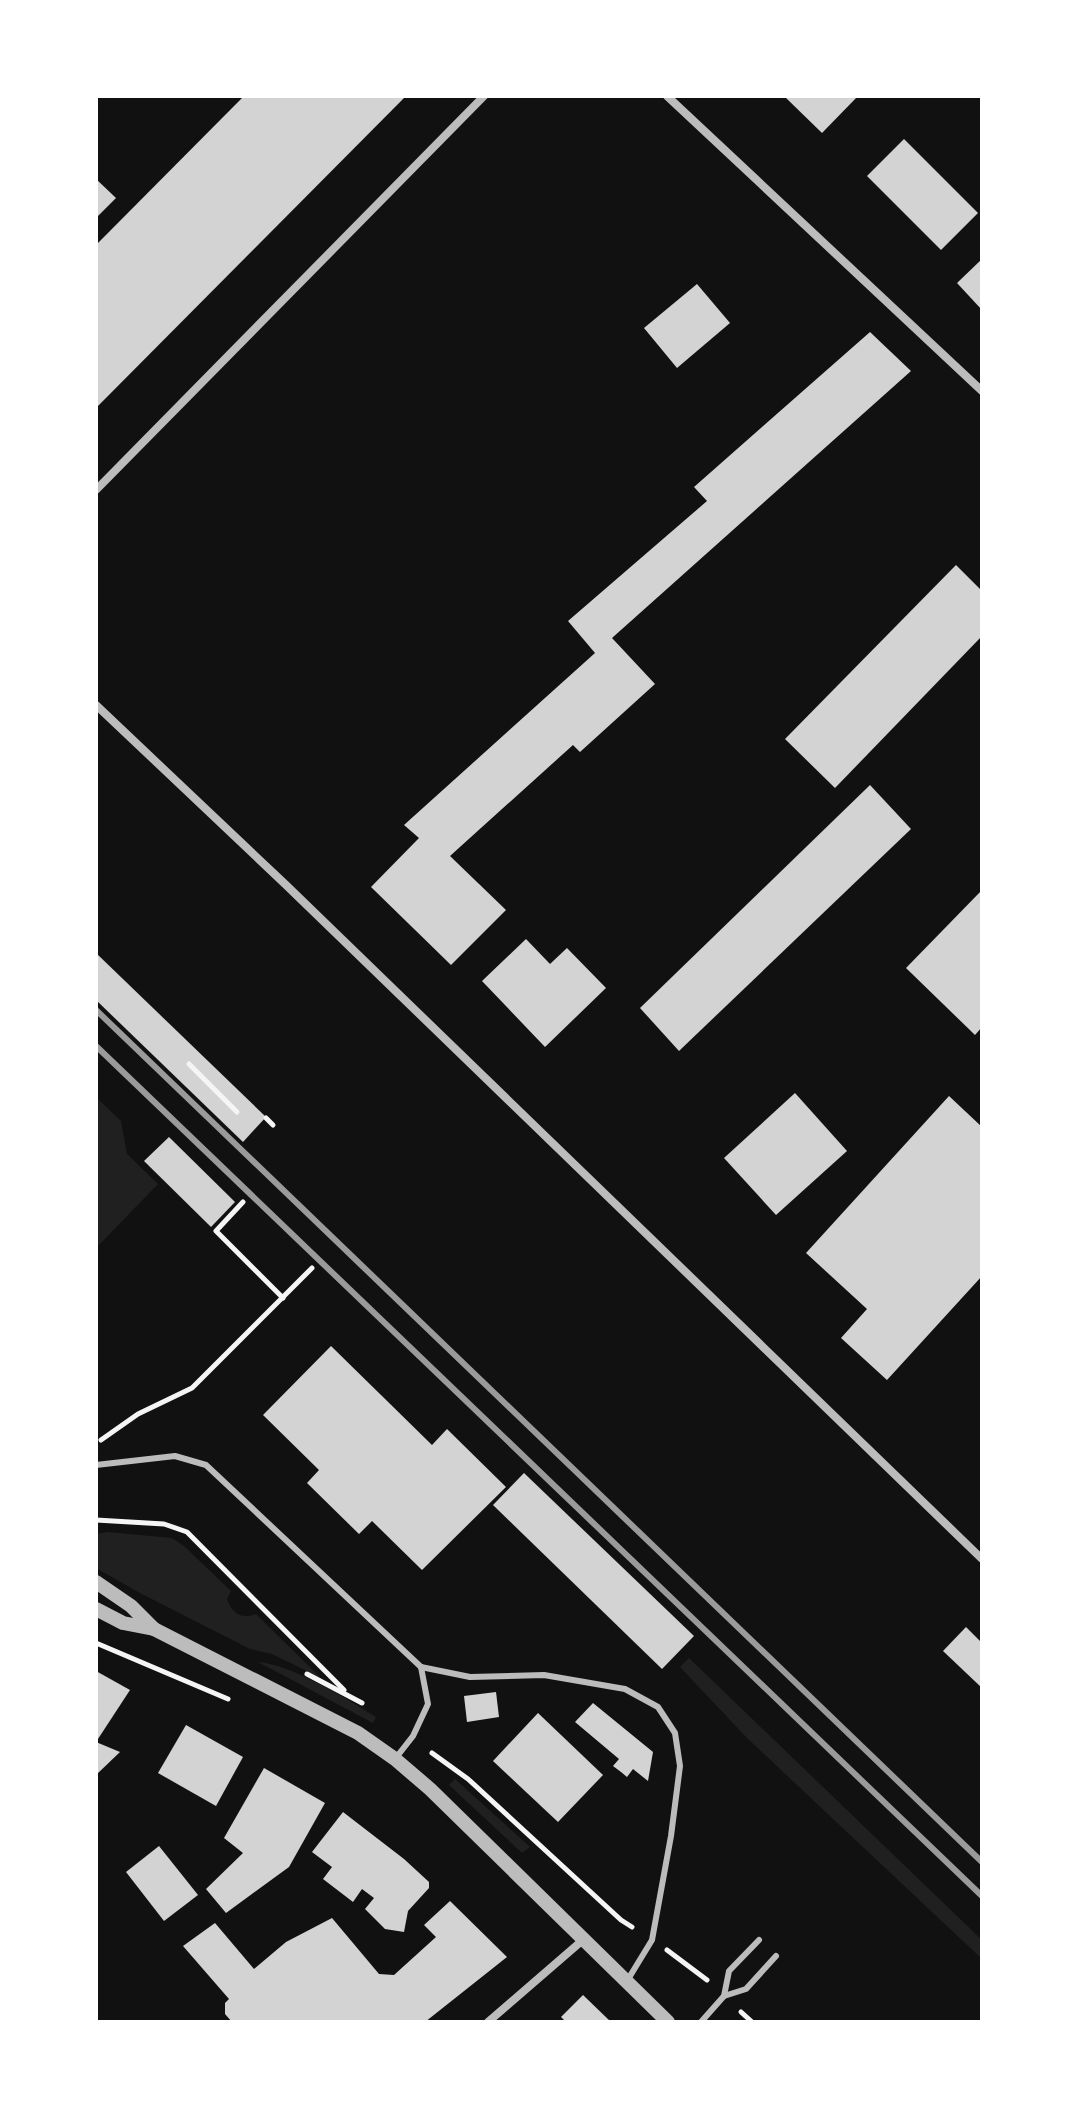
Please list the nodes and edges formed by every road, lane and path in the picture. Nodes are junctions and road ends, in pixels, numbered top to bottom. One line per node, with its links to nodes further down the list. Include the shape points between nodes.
1 (484, 96): 4 (street)
2 (667, 96): 3 (street)
3 (982, 391)
4 (96, 490)
5 (96, 705): 16 (street)
6 (189, 1064): 7 (path)
7 (237, 1112)
8 (266, 1118): 9 (path)
9 (273, 1125)
10 (243, 1202): 12 (path, via 216,1231)
11 (312, 1268): 12 (path)
12 (283, 1298): 13 (path, via 192,1388)
13 (96, 1442)
14 (96, 1465): 21 (lane, via 175,1456 206,1465)
15 (96, 1520): 23 (path, via 164,1524 187,1532 348,1694)
16 (982, 1559)
17 (96, 1582): 19 (street)
18 (96, 1609): 19 (street, via 123,1623)
19 (154, 1629): 25 (street, via 358,1733)
20 (96, 1643): 22 (path)
21 (421, 1667): 24 (lane, via 428,1704); 27 (lane, via 470,1677 544,1675 625,1689 658,1707 675,1733 680,1766)
22 (240, 1704)
23 (374, 1710)
24 (413, 1736): 25 (lane); 27 (path, via 468,1779 621,1920)
25 (395, 1759): 26 (street)
26 (584, 1939): 30 (street); 32 (street)
27 (652, 1940): 30 (lane)
28 (759, 1940): 31 (lane, via 729,1971)
29 (776, 1956): 31 (lane, via 746,1989)
30 (627, 1981): 33 (street)
31 (724, 1996): 34 (lane)
32 (488, 2022)
33 (668, 2022)
34 (701, 2022)

